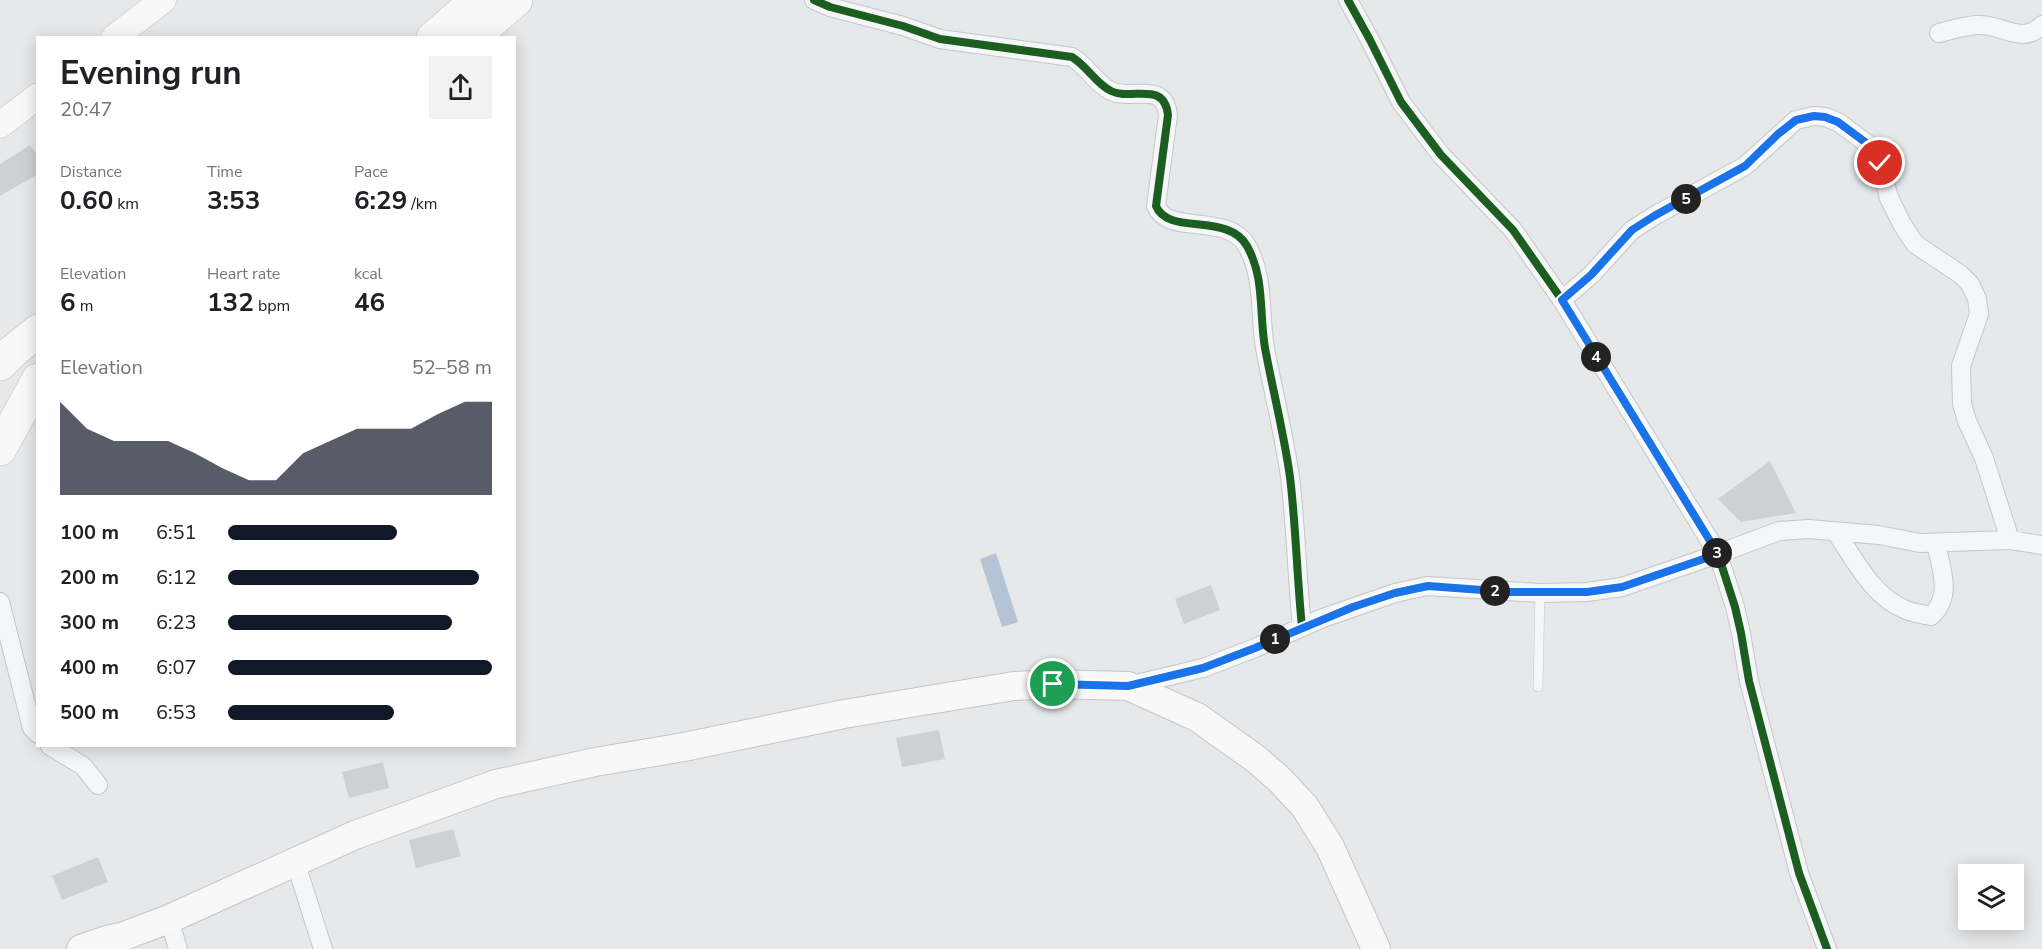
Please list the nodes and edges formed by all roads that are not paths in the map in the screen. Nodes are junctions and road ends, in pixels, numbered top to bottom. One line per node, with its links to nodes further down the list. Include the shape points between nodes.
1 (163, 0): 8 (main road)
2 (477, 0): 9 (highway)
3 (516, 0): 10 (highway)
4 (814, 0): 27 (street, via 940,39 1072,57 1110,91 1159,96 1164,102 1168,115 1156,206 1159,212 1168,219 1234,232 1248,246 1261,285 1265,345 1290,478)
5 (1348, 0): 13 (street, via 1401,102 1441,155 1513,230)
6 (2042, 25): 7 (street, via 2026,35 1977,25)
7 (1939, 33)
8 (117, 36)
9 (435, 36)
10 (474, 36)
11 (36, 98): 12 (main road)
12 (0, 125)
13 (1562, 300): 21 (street, via 1632,230 1745,166 1796,120 1814,116 1838,122 1869,145 1880,163 1889,198 1915,244 1960,274 1977,299 1979,314 1961,366 1962,404); 24 (street)
14 (36, 333): 15 (highway)
15 (0, 364)
16 (36, 373): 18 (highway)
17 (36, 384): 19 (highway)
18 (0, 411)
19 (0, 448)
20 (1836, 531): 22 (street); 22 (street, via 1884,597 1904,609 1931,616 1940,608 1945,590); 24 (street, via 1779,531)
21 (2010, 540): 22 (street); 23 (street)
22 (1936, 543)
23 (2042, 545)
24 (1718, 554): 25 (street, via 1622,587); 40 (street, via 1735,607 1749,681 1799,873)
25 (1540, 592): 27 (street, via 1428,586 1395,593); 29 (lane)
26 (0, 602): 30 (street)
27 (1302, 627): 28 (street, via 1203,668)
28 (1128, 686): 33 (main road, via 1014,686 595,762 496,784); 39 (main road, via 1197,717 1280,780 1305,807 1330,847)
29 (1538, 687)
30 (36, 732)
31 (52, 747): 32 (street, via 83,766)
32 (98, 785)
33 (295, 861): 34 (main road); 38 (street)
34 (169, 919): 35 (main road); 37 (street)
35 (113, 943): 36 (main road, via 106,940)
36 (81, 949)
37 (178, 949)
38 (323, 949)
39 (1376, 949)
40 (1827, 949)

